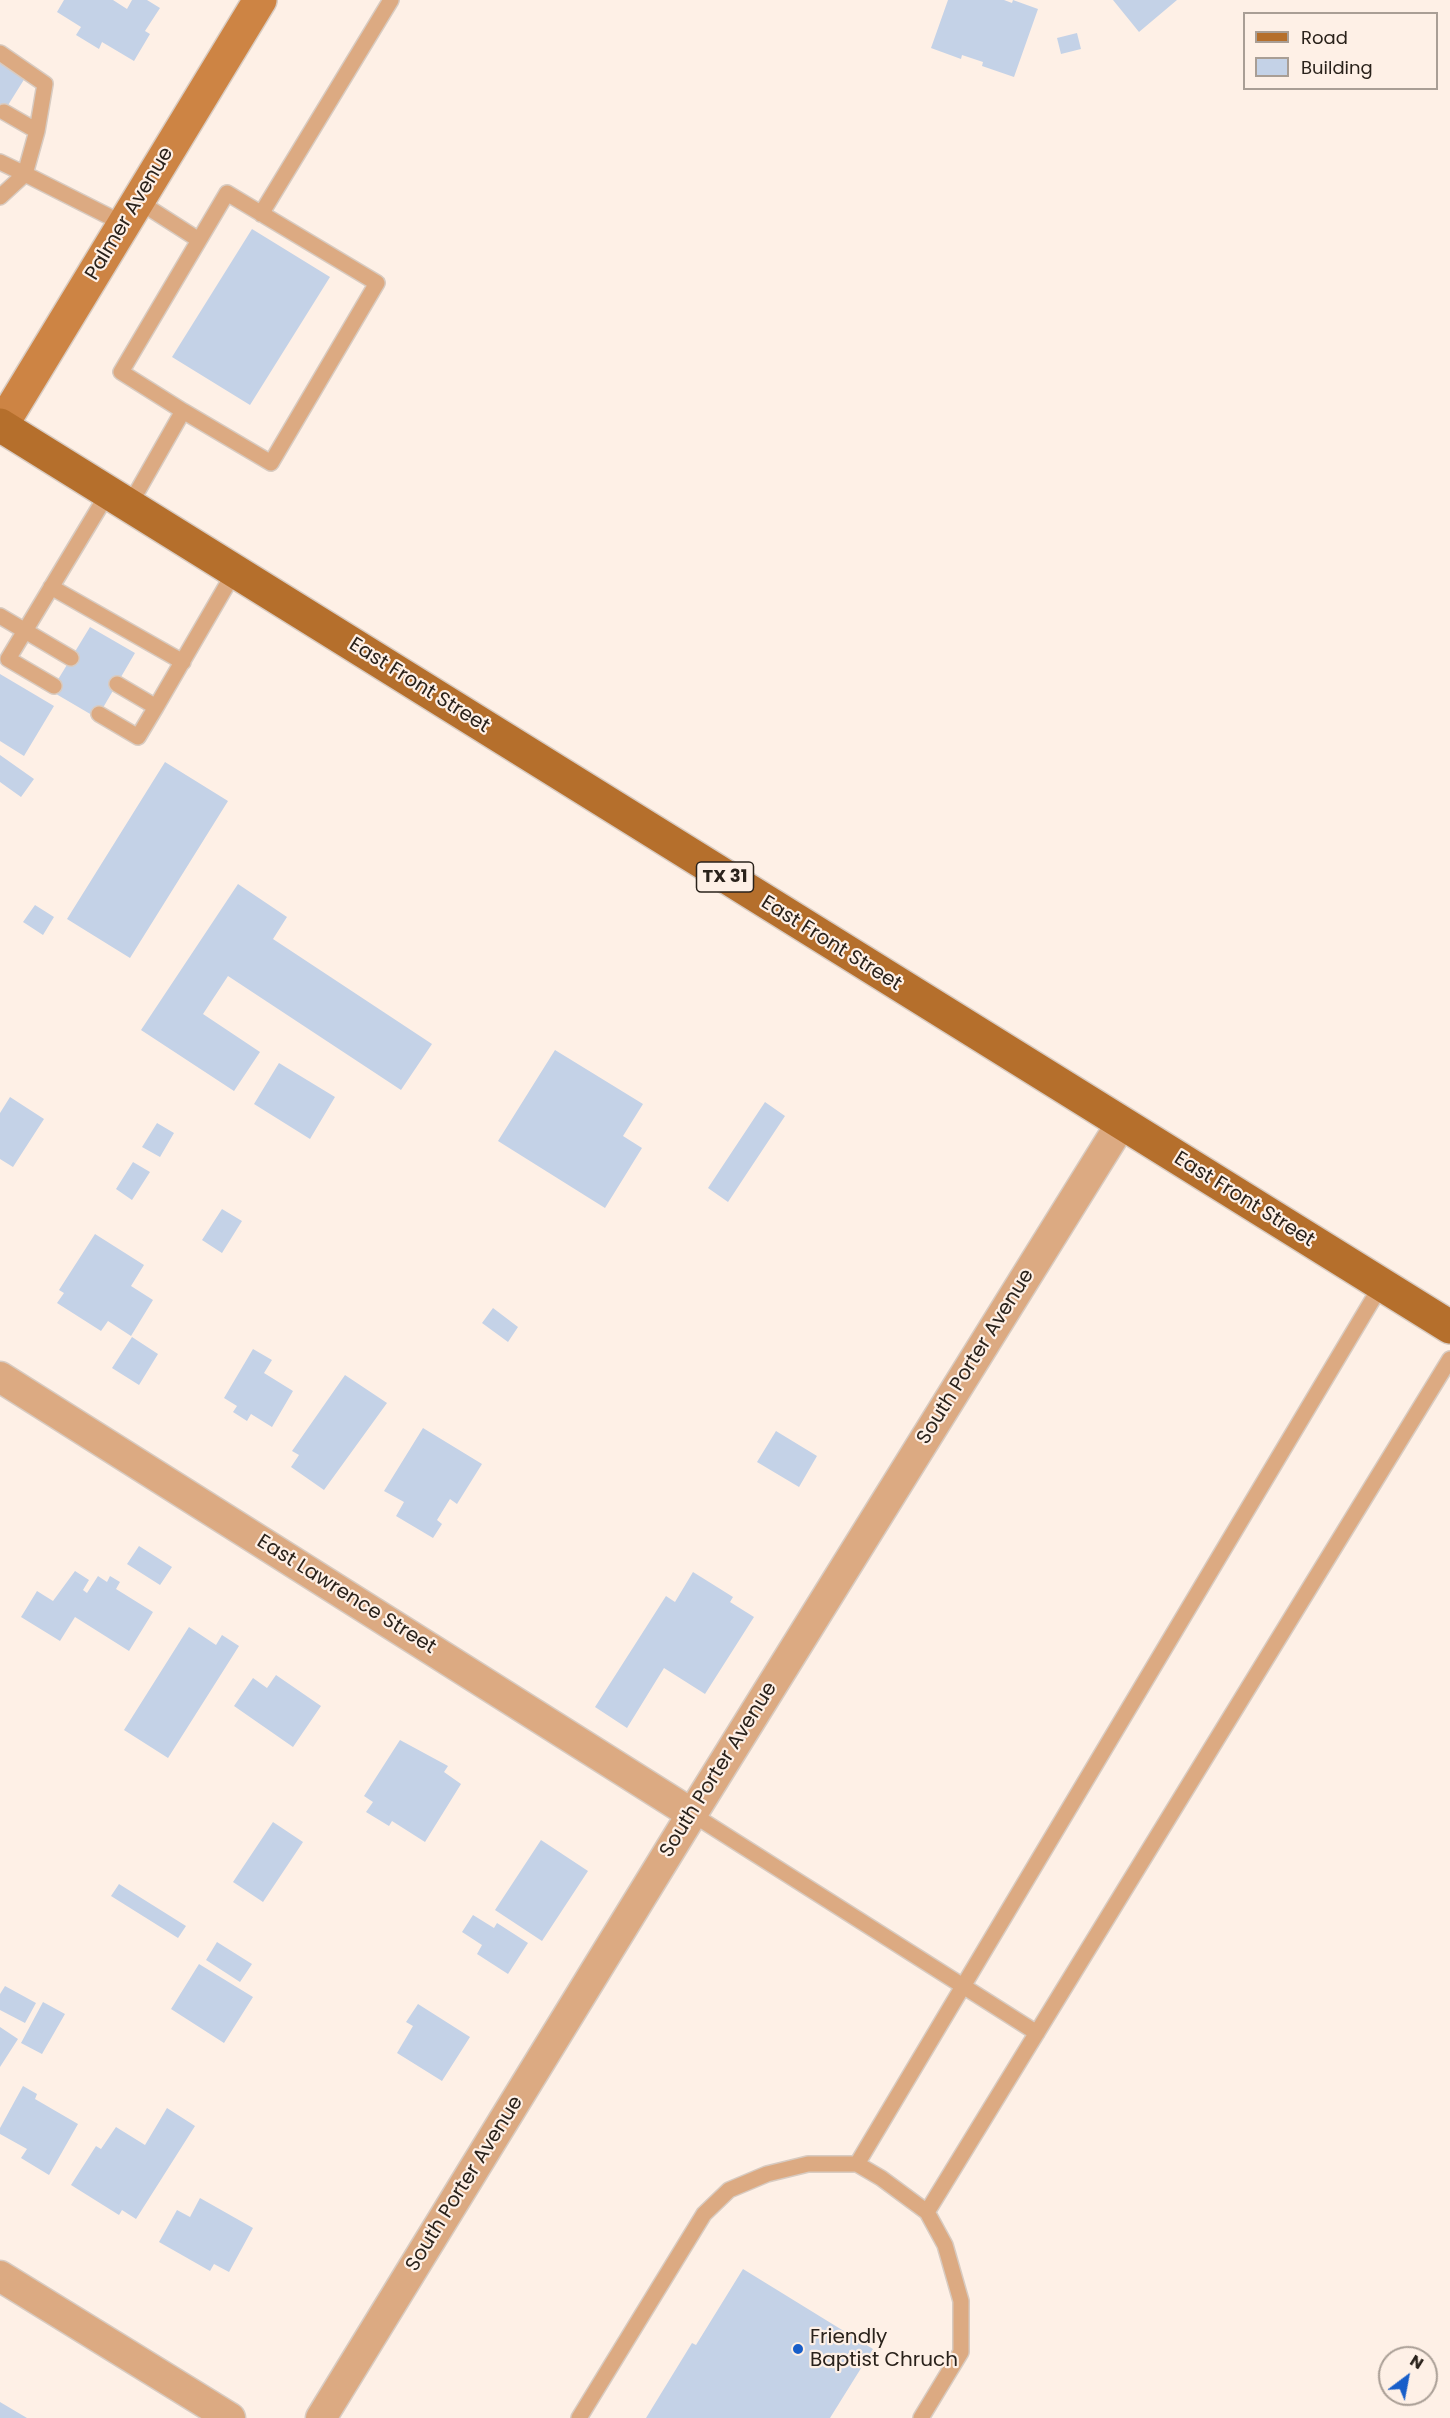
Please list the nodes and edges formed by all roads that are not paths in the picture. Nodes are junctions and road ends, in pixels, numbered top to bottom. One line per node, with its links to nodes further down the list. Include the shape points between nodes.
1 (260, 0): 9 (street, Palmer Avenue)
2 (391, 0): 10 (lane)
3 (0, 53): 5 (lane, via 45,84)
4 (4, 112): 5 (lane)
5 (37, 131): 7 (lane)
6 (0, 162): 7 (lane)
7 (25, 174): 8 (lane); 9 (lane)
8 (0, 196)
9 (131, 213): 11 (lane); 13 (street, Palmer Avenue)
10 (261, 214): 11 (lane, via 227,193); 12 (lane, via 377,283 271,463)
11 (199, 240): 12 (lane, via 121,372)
12 (183, 411): 14 (lane)
13 (0, 426): 14 (main road, East Front Street / TX 31)
14 (118, 499): 15 (main road, East Front Street / TX 31); 16 (lane)
15 (235, 572): 20 (lane); 25 (main road, East Front Street / TX 31)
16 (51, 587): 18 (lane); 20 (lane)
17 (0, 616): 18 (lane)
18 (25, 631): 19 (lane); 22 (lane, via 8,659)
19 (71, 658)
20 (183, 662): 23 (lane)
21 (117, 684): 23 (lane)
22 (54, 686)
23 (156, 707): 24 (lane, via 138,737)
24 (99, 714)
25 (1121, 1124): 26 (main road, East Front Street / TX 31); 30 (street, South Porter Avenue)
26 (1382, 1284): 27 (main road, East Front Street / TX 31); 31 (lane)
27 (1450, 1327)
28 (1450, 1359): 32 (lane)
29 (0, 1377): 30 (street, East Lawrence Street)
30 (692, 1814): 31 (lane); 37 (street, South Porter Avenue)
31 (963, 1986): 32 (lane); 33 (lane)
32 (1037, 2033): 34 (lane)
33 (857, 2164): 34 (lane); 38 (lane, via 808,2164 767,2174 729,2190 704,2214)
34 (927, 2212): 39 (lane, via 945,2245 961,2301 960,2352)
35 (0, 2276): 36 (street)
36 (230, 2418)
37 (321, 2418)
38 (579, 2418)
39 (921, 2418)

